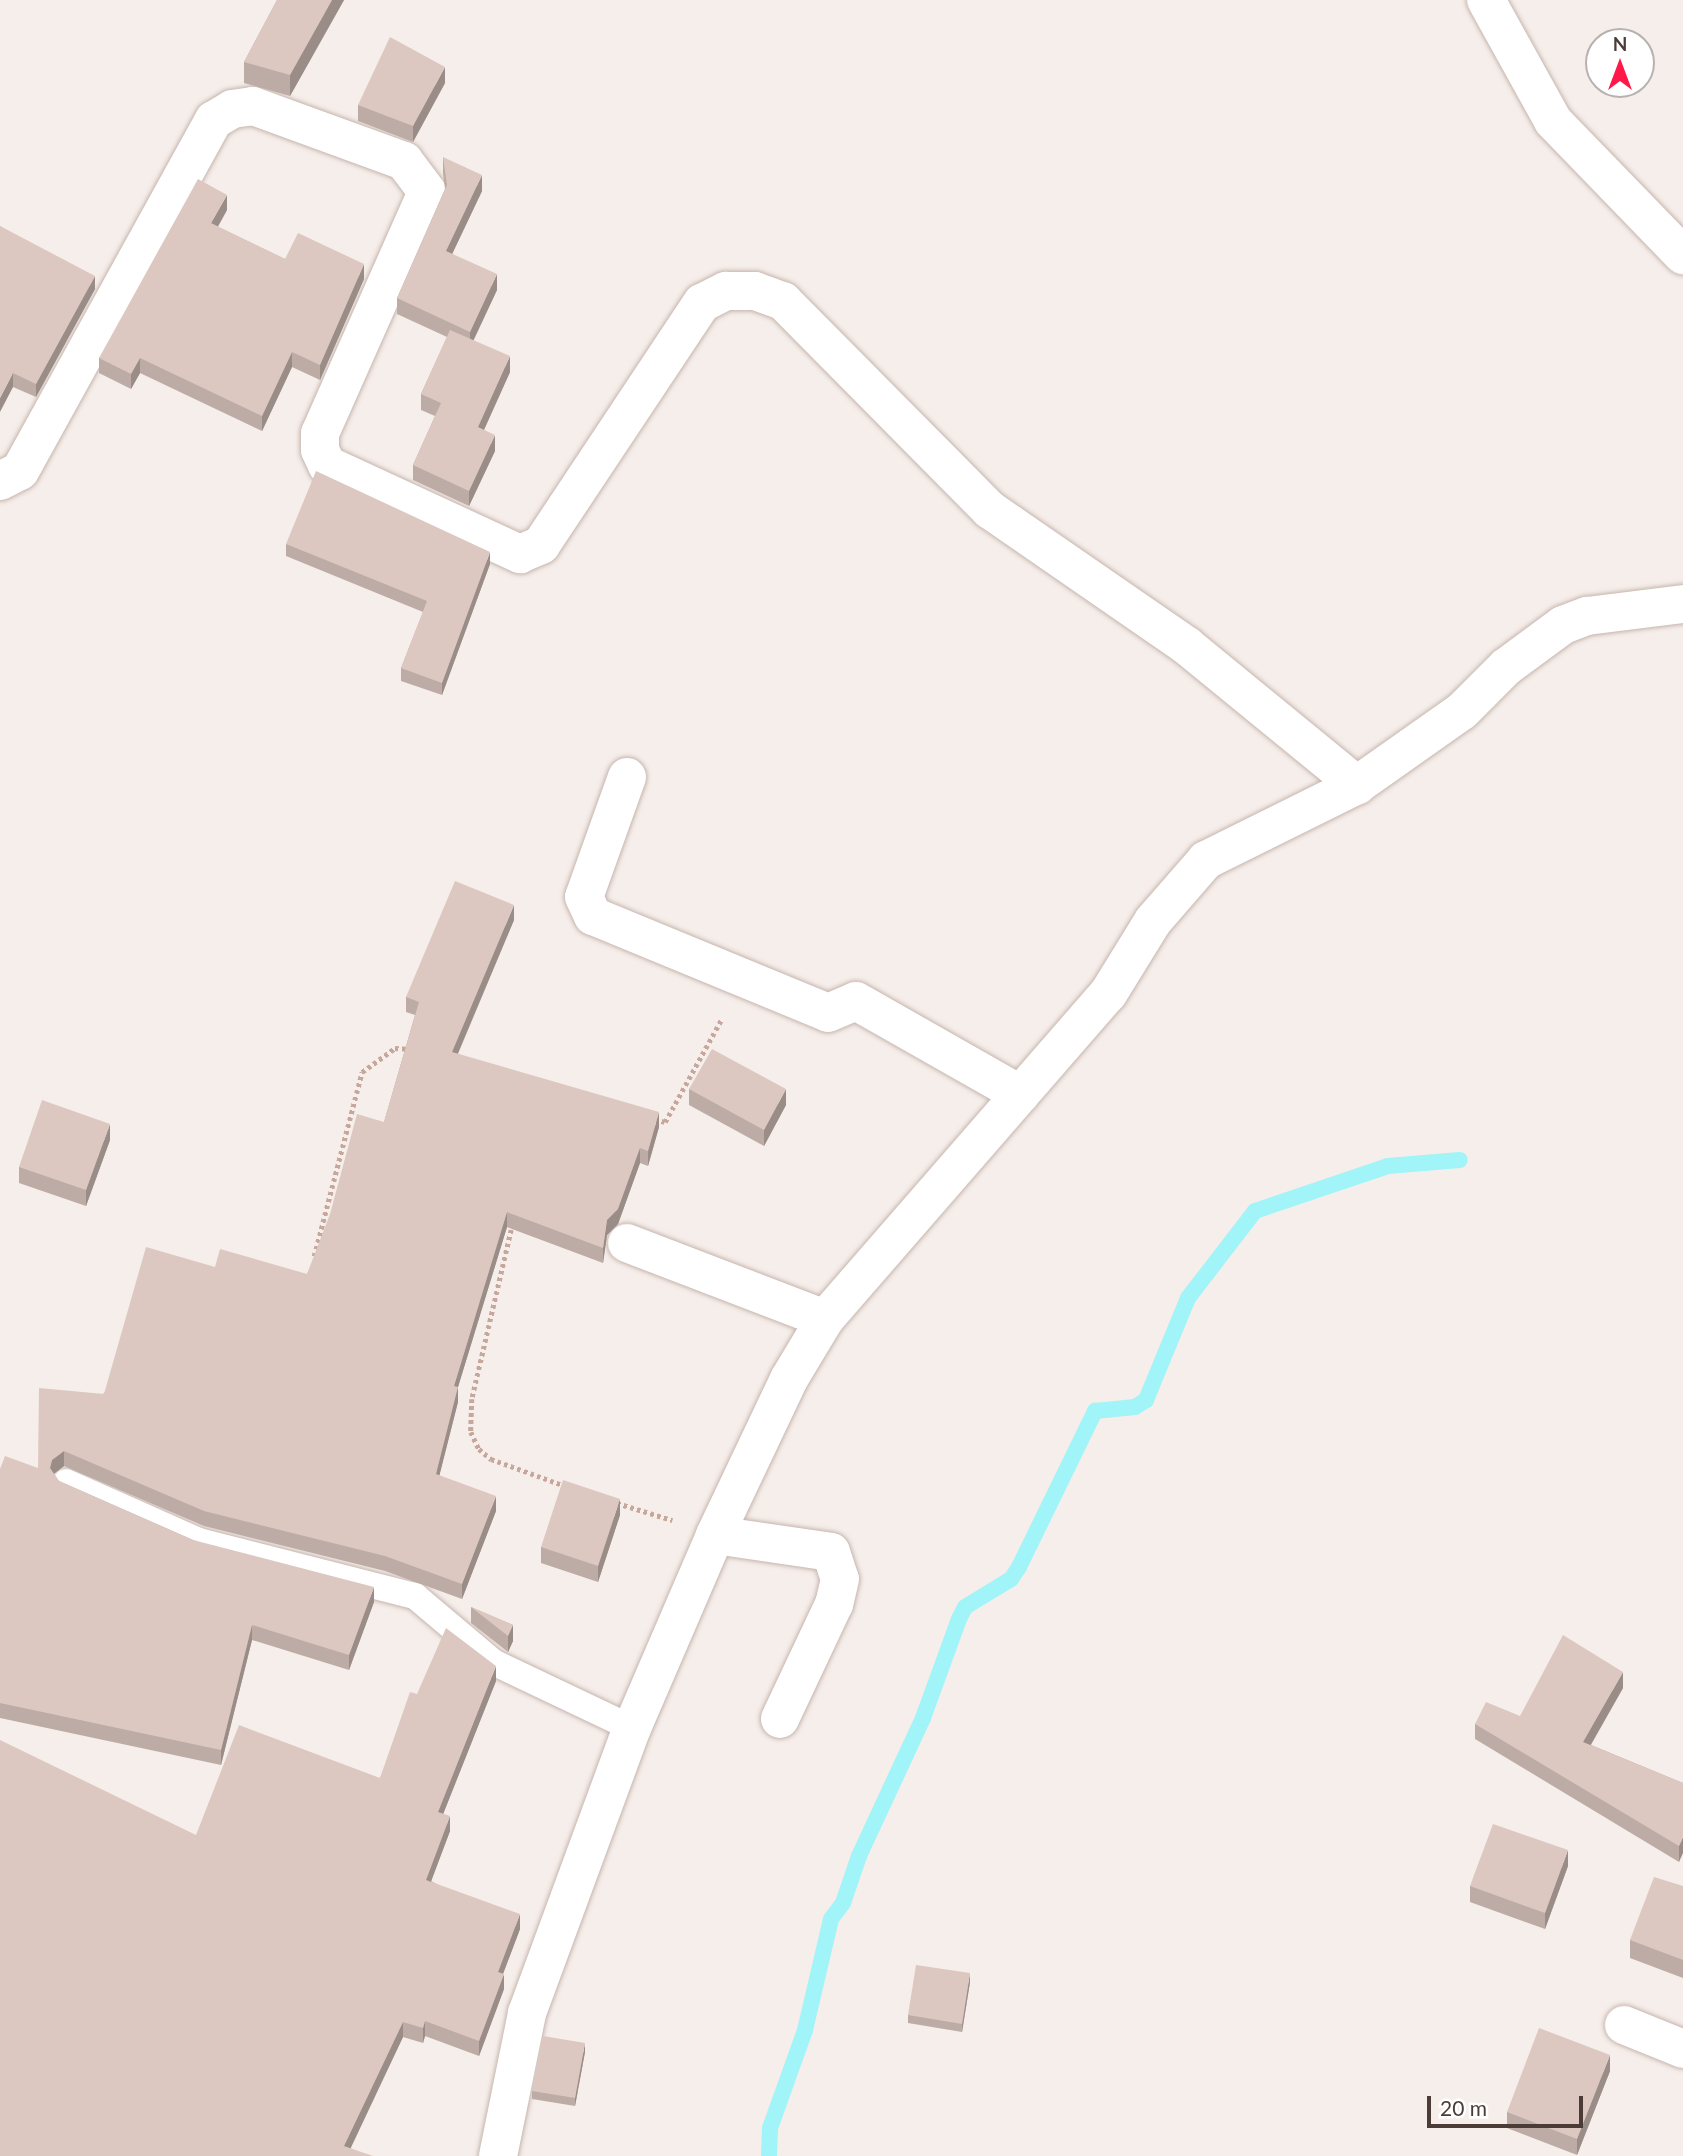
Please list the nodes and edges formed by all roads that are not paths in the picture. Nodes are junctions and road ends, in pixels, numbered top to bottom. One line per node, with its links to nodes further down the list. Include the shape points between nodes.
1 (1486, 0): 2 (street, via 1553,121)
2 (1683, 255)
3 (0, 481): 6 (street, via 20,471 214,120 232,109 253,106 404,161 427,192 320,433 320,450 327,465 520,554 541,545 702,303 726,291 755,291 783,301 990,510 1187,646)
4 (1683, 604): 6 (street, via 1587,616 1563,625 1506,667 1462,711)
5 (627, 778): 7 (street, via 584,897 593,916 828,1013 856,1001)
6 (1357, 785): 7 (street, via 1206,860 1153,921 1108,995)
7 (1020, 1094): 9 (street)
8 (627, 1242): 9 (street)
9 (825, 1320): 11 (street, via 789,1379)
10 (66, 1482): 13 (lane, via 199,1541 415,1596 493,1662)
11 (715, 1535): 12 (street, via 831,1552 840,1579 834,1604); 13 (street)
12 (780, 1719)
13 (632, 1728): 16 (street, via 527,2013)
14 (1624, 2025): 15 (street)
15 (1683, 2049)
16 (498, 2156)

